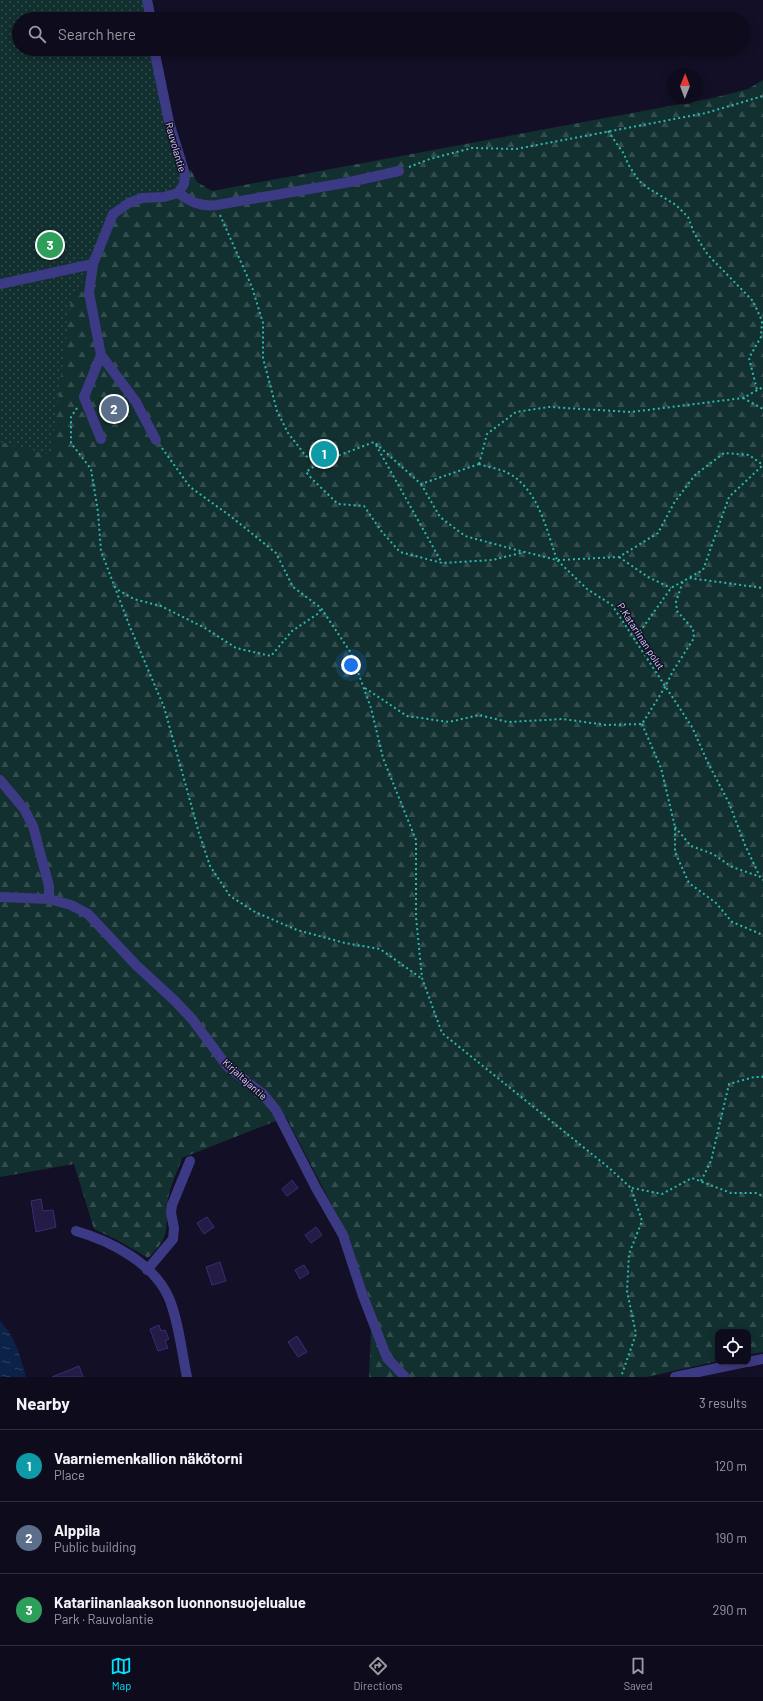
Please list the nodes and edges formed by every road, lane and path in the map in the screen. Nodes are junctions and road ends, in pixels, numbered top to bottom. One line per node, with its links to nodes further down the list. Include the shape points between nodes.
1 (147, 0): 2 (street)
2 (150, 12)
3 (155, 56): 7 (street, Rauvolantie, via 169,122 185,174 184,184)
4 (763, 96): 5 (path, via 706,113)
5 (608, 131): 6 (path, via 516,149 472,148 430,159); 13 (path, via 639,181 676,205 688,217 694,233 708,255 754,301 762,321 760,338 750,358)
6 (399, 171): 7 (street, via 217,205 204,206)
7 (178, 193): 9 (street, via 164,197 142,198 113,214)
8 (223, 223): 20 (path, via 252,287 263,323 263,358 277,411 288,433 306,456)
9 (93, 264): 10 (street); 11 (street, via 89,293)
10 (0, 284)
11 (101, 355): 14 (street); 18 (street, via 136,402)
12 (763, 387): 13 (path)
13 (757, 390): 15 (path)
14 (84, 397): 17 (street); 32 (path, via 71,417 71,443 91,469 101,551)
15 (743, 398): 16 (path); 21 (path, via 631,412 549,407 516,412 487,434)
16 (763, 409)
17 (101, 439)
18 (156, 440): 33 (path, via 190,487 276,553 293,587)
19 (374, 442): 20 (path); 23 (path); 27 (path)
20 (319, 463): 27 (path, P.Katariinan polut, via 306,472 338,504 364,506 400,552)
21 (479, 464): 23 (path); 26 (path, via 508,473 525,486 539,508)
22 (763, 465): 25 (path, via 748,455 724,453 695,474 674,503 658,533); 28 (path, via 729,498 703,570)
23 (421, 484): 24 (path, via 440,517 465,536)
24 (525, 552): 26 (path, P.Katariinan polut); 27 (path, P.Katariinan polut, via 492,560)
25 (619, 557): 26 (path); 30 (path, via 648,577)
26 (557, 560): 34 (path, P.Katariinan polut, via 587,589 612,605)
27 (442, 563)
28 (689, 578): 29 (path); 31 (path)
29 (683, 581): 30 (path); 36 (path, via 676,602 677,611 693,629 694,638)
30 (671, 588): 34 (path)
31 (763, 588)
32 (117, 590): 33 (path, via 134,599 161,606 205,628 236,648 272,656 292,631 319,613); 45 (path, via 164,706 210,866 230,896 255,912 296,930 380,949)
33 (321, 608): 35 (path, via 351,653)
34 (634, 640): 36 (path, P.Katariinan polut)
35 (364, 687): 37 (path, via 407,716 449,722 479,715 508,722 563,719 606,725); 45 (path, via 383,758 416,840 416,917)
36 (665, 687): 37 (path); 40 (path, P.Katariinan polut, via 692,727 729,803)
37 (642, 724): 39 (path, via 661,768)
38 (0, 780): 43 (street, via 24,809 33,826 49,886)
39 (675, 827): 40 (path, via 691,846); 44 (path, via 675,852 689,883 716,903 732,922)
40 (760, 877): 41 (path, P.Katariinan polut)
41 (763, 880)
42 (0, 896): 43 (street, Kirjaltajantie)
43 (48, 899): 57 (street, Kirjaltajantie, via 71,905 88,914 192,1019 227,1066 263,1094 276,1110 343,1235 387,1358)
44 (763, 935)
45 (422, 978): 49 (path, via 442,1032 608,1166)
46 (763, 1077): 48 (path, via 729,1084 711,1161)
47 (190, 1161): 52 (street, via 172,1204 173,1239)
48 (701, 1181): 49 (path, via 692,1178 662,1194); 50 (path, via 731,1193 756,1193)
49 (631, 1188): 58 (path, via 642,1221 628,1254 627,1291 636,1334)
50 (763, 1196)
51 (76, 1231): 52 (street, via 114,1245)
52 (147, 1270): 56 (street, via 168,1296)
53 (763, 1359): 54 (street)
54 (751, 1361)
55 (733, 1365): 59 (street)
56 (187, 1377)
57 (405, 1377)
58 (621, 1377)
59 (675, 1377)

